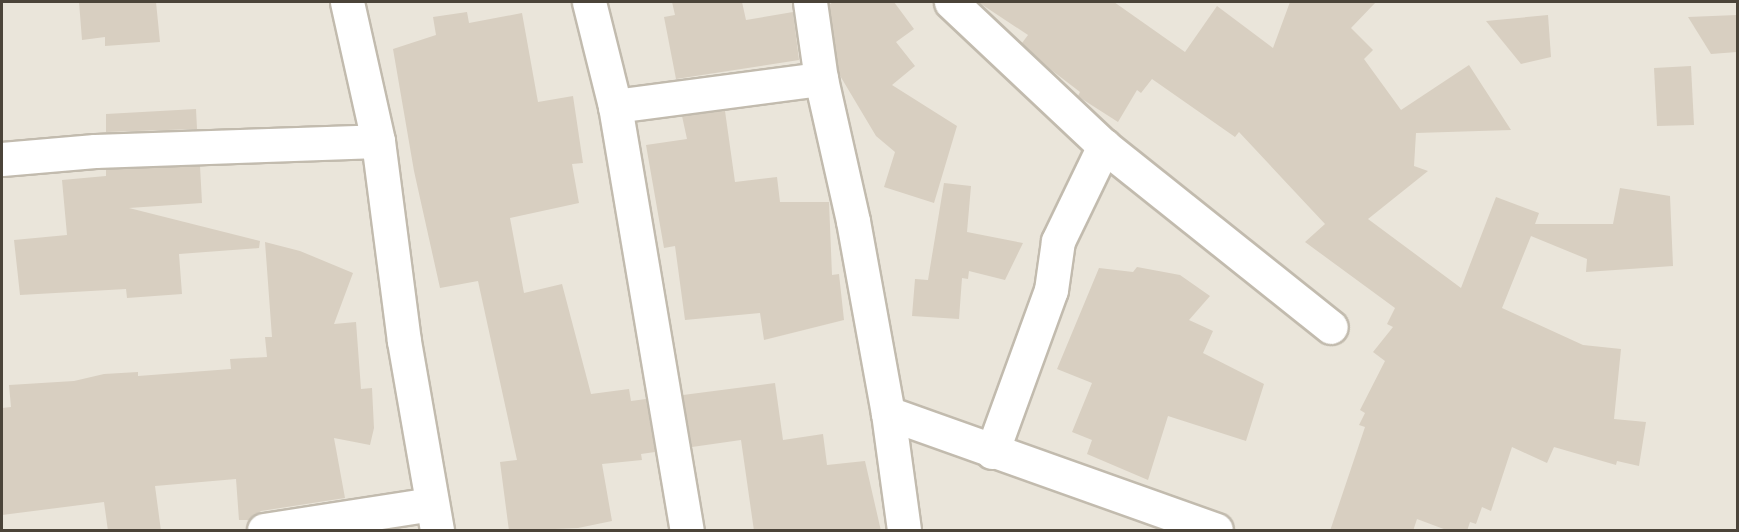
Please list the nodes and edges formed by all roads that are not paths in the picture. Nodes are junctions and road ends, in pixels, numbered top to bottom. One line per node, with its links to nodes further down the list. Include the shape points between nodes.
1 (347, 2): 7 (street)
2 (589, 2): 6 (street)
3 (810, 2): 5 (street)
4 (951, 2): 8 (street)
5 (821, 79): 6 (street); 11 (street, via 853,221)
6 (615, 106): 15 (street)
7 (378, 141): 9 (street, via 95,151); 13 (street, via 404,340)
8 (1104, 146): 10 (street); 12 (street, via 1058,241 1051,290)
9 (2, 159)
10 (1331, 327)
11 (888, 413): 12 (street); 16 (street)
12 (992, 452): 17 (street)
13 (434, 517): 14 (street)
14 (264, 531)
15 (687, 531)
16 (904, 531)
17 (1216, 531)

